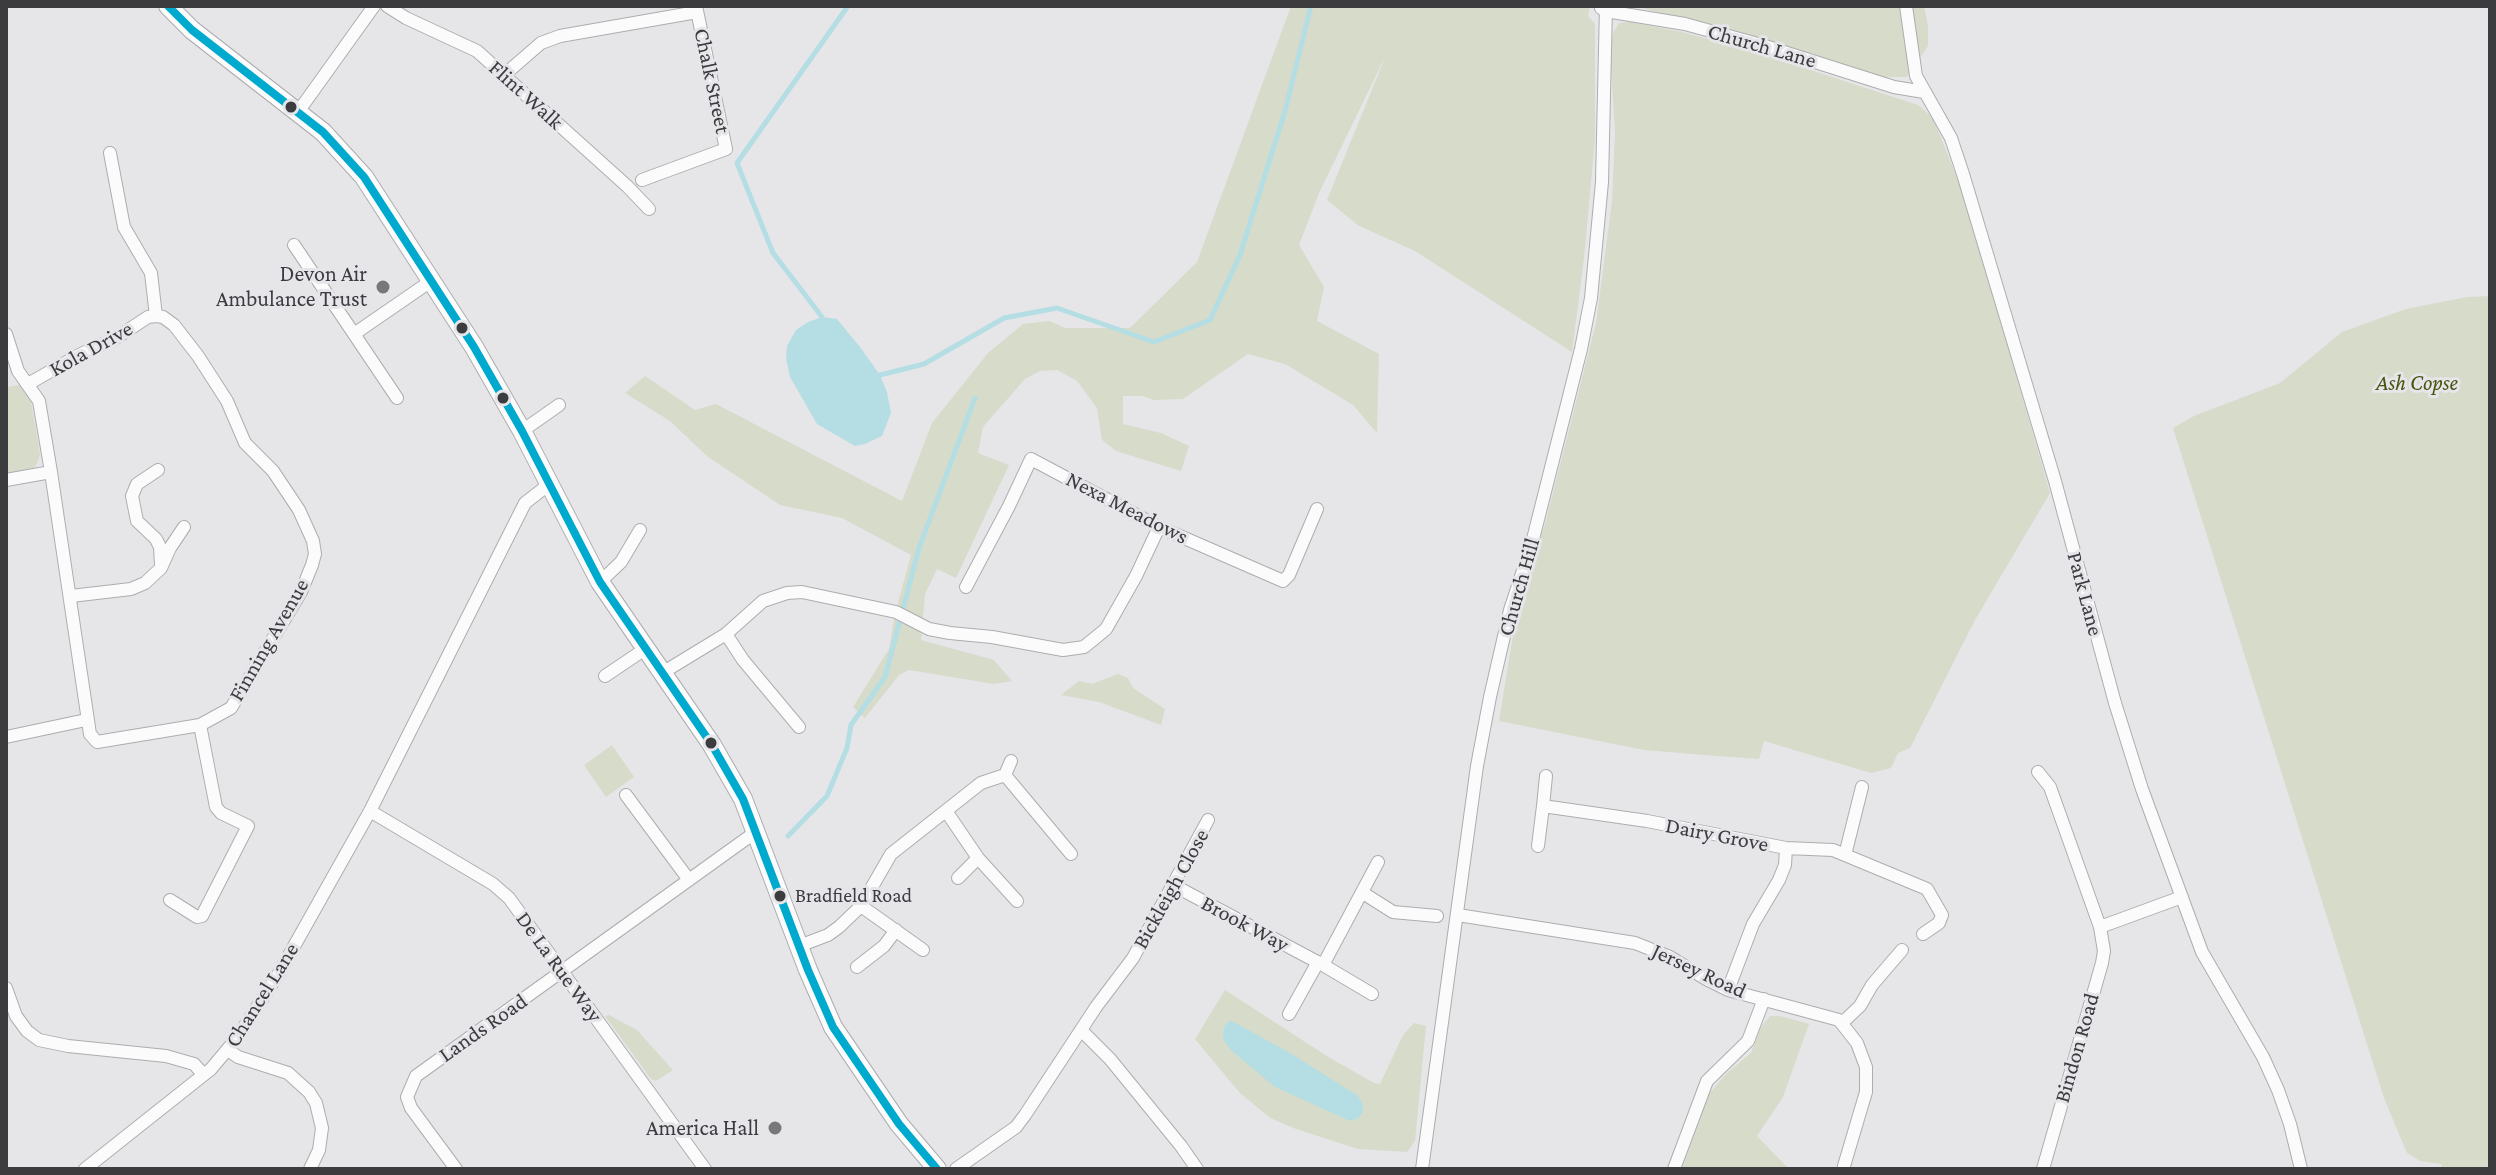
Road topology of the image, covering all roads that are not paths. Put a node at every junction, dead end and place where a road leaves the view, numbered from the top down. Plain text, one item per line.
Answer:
1 (168, 6) edge
2 (374, 6) edge
3 (387, 6) edge
4 (1906, 6) edge
5 (1604, 8) edge
6 (696, 9) edge
7 (511, 69) dead end
8 (1924, 92) junction
9 (298, 112) junction
10 (110, 153) dead end
11 (642, 180) dead end
12 (649, 209) dead end
13 (294, 245) dead end
14 (431, 281) junction
15 (156, 316) junction
16 (6, 334) edge
17 (354, 334) junction
18 (12, 374) edge
19 (28, 384) junction
20 (397, 398) dead end
21 (559, 405) dead end
22 (522, 431) junction
23 (158, 470) dead end
24 (51, 472) junction
25 (6, 480) edge
26 (548, 485) junction
27 (1317, 509) dead end
28 (184, 527) dead end
29 (1159, 527) junction
30 (640, 530) dead end
31 (161, 568) junction
32 (600, 582) junction
33 (966, 587) dead end
34 (71, 596) junction
35 (726, 634) junction
36 (645, 649) junction
37 (662, 673) junction
38 (605, 676) dead end
39 (86, 720) junction
40 (200, 725) junction
41 (799, 727) dead end
42 (6, 737) edge
43 (1011, 761) dead end
44 (2038, 772) dead end
45 (1005, 775) junction
46 (1546, 776) dead end
47 (1862, 787) dead end
48 (626, 795) dead end
49 (1543, 806) junction
50 (370, 811) junction
51 (946, 811) junction
52 (1208, 820) dead end
53 (757, 831) junction
54 (1538, 846) dead end
55 (1786, 848) junction
56 (1071, 854) dead end
57 (1845, 855) junction
58 (978, 858) junction
59 (1378, 862) dead end
60 (958, 878) dead end
61 (689, 880) junction
62 (1173, 885) junction
63 (1363, 893) junction
64 (2182, 897) junction
65 (170, 900) dead end
66 (1017, 901) dead end
67 (861, 906) junction
68 (1458, 915) junction
69 (1437, 916) dead end
70 (2100, 927) junction
71 (896, 930) junction
72 (1923, 934) dead end
73 (799, 946) junction
74 (923, 950) dead end
75 (1902, 950) dead end
76 (1321, 964) junction
77 (857, 967) dead end
78 (563, 971) junction
79 (6, 988) edge
80 (1728, 990) junction
81 (1372, 994) dead end
82 (1764, 999) junction
83 (1289, 1014) dead end
84 (1842, 1023) junction
85 (1082, 1031) junction
86 (228, 1050) junction
87 (203, 1074) junction
88 (1844, 1166) dead end
89 (85, 1169) edge
90 (310, 1169) edge
91 (456, 1169) edge
92 (705, 1169) edge
93 (937, 1169) edge
94 (956, 1169) edge
95 (1197, 1169) edge
96 (1422, 1169) edge
97 (1674, 1169) edge
98 (2043, 1169) edge
99 (2301, 1169) edge

1 - 9 street
2 - 9 street
3 - 12 street, Flint Walk
4 - 8 street, Park Lane
5 - 8 street, Church Lane
5 - 68 street, Church Hill
6 - 7 street, Chalk Street
6 - 11 street, Chalk Street
8 - 64 street, Park Lane
9 - 14 street
10 - 15 street
13 - 17 street
14 - 17 street
14 - 22 street
15 - 19 street, Kola Drive
15 - 40 street, Finning Avenue
16 - 18 street
17 - 20 street
18 - 19 street
19 - 24 street
21 - 22 street
22 - 26 street
23 - 31 street
24 - 25 street
24 - 34 street
26 - 32 street
26 - 50 street, Chancel Lane
27 - 29 street, Nexa Meadows
28 - 31 street
29 - 33 street, Nexa Meadows
29 - 35 street
30 - 32 street
31 - 34 street
32 - 36 street
34 - 39 street
35 - 37 street
35 - 41 street
36 - 37 street
36 - 38 street
37 - 53 street
39 - 40 street, Finning Avenue
39 - 42 street
40 - 65 street
43 - 45 street
44 - 70 street, Bindon Road
45 - 51 street
45 - 56 street
46 - 49 street
47 - 57 street
48 - 61 street
49 - 54 street
49 - 55 street, Dairy Grove
50 - 78 street, De La Rue Way
50 - 86 street, Chancel Lane
51 - 58 street
51 - 67 street
52 - 62 street, Bickleigh Close
53 - 61 street
53 - 73 street
55 - 57 street, Dairy Grove
55 - 80 street, Dairy Grove
57 - 72 street, Dairy Grove
58 - 60 street
58 - 66 street
59 - 63 street
61 - 78 street
62 - 76 street, Brook Way
62 - 85 street, Bickleigh Close
63 - 69 street
63 - 76 street
64 - 70 street
64 - 99 street, Park Lane
67 - 71 street
67 - 73 street
68 - 80 street, Jersey Road
68 - 96 street, Church Hill
70 - 98 street, Bindon Road
71 - 74 street
71 - 77 street
73 - 93 street
75 - 84 street
76 - 81 street, Brook Way
76 - 83 street
78 - 91 street, Lands Road
78 - 92 street, De La Rue Way
79 - 87 street
80 - 82 street, Jersey Road
82 - 84 street, Jersey Road
82 - 97 street
84 - 88 street
85 - 94 street, Bickleigh Close
85 - 95 street
86 - 87 street, Chancel Lane
86 - 90 street
87 - 89 street, Chancel Lane

